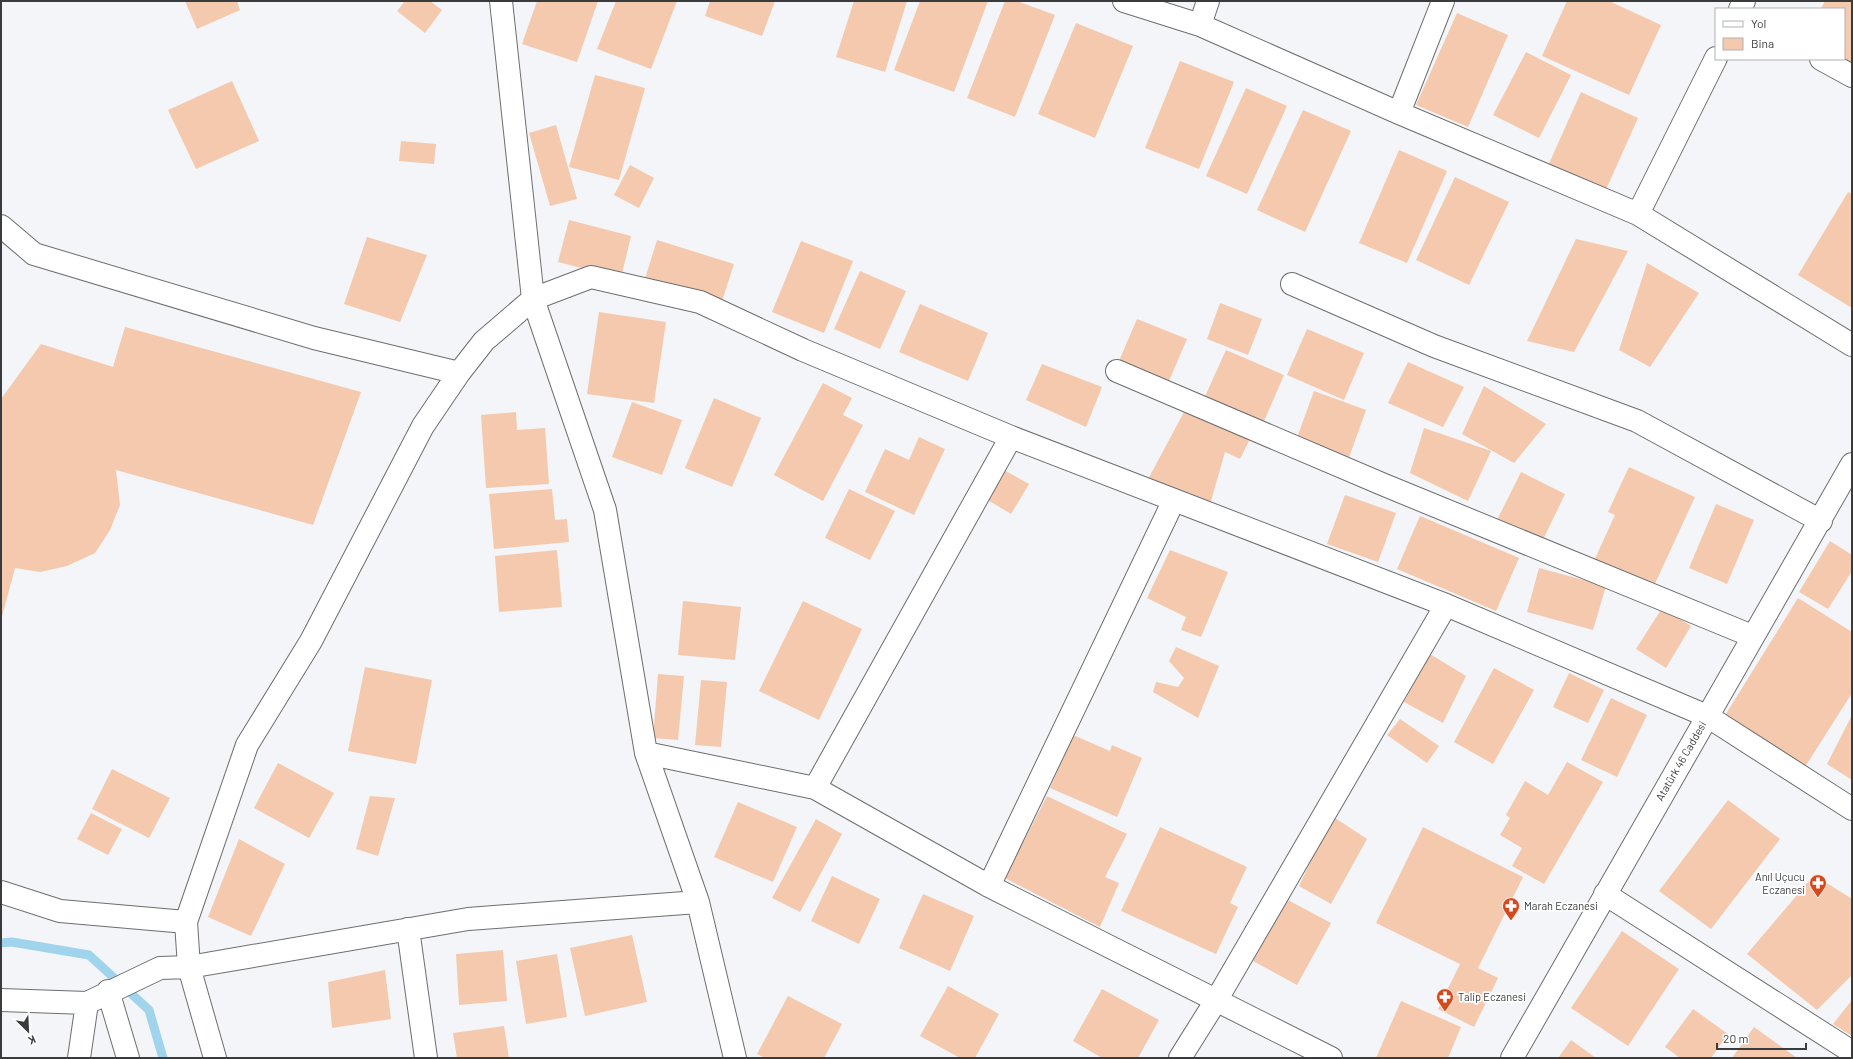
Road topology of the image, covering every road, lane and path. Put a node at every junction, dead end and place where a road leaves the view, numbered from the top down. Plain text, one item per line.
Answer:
1 (501, 1) edge
2 (1124, 1) edge
3 (1208, 1) edge
4 (1443, 1) edge
5 (1200, 25) junction
6 (1715, 60) edge
7 (1823, 60) edge
8 (1852, 76) edge
9 (1399, 113) junction
10 (1638, 214) junction
11 (1, 226) edge
12 (1292, 284) dead end
13 (533, 299) junction
14 (1852, 344) edge
15 (1117, 371) dead end
16 (459, 373) junction
17 (1011, 437) junction
18 (1852, 464) edge
19 (1174, 500) junction
20 (1821, 521) junction
21 (1446, 605) junction
22 (1752, 636) junction
23 (1707, 716) junction
24 (646, 753) junction
25 (815, 788) junction
26 (1852, 809) edge
27 (989, 886) junction
28 (1, 892) edge
29 (1605, 894) junction
30 (698, 902) junction
31 (186, 922) junction
32 (408, 929) junction
33 (189, 967) junction
34 (108, 991) junction
35 (1217, 999) junction
36 (1, 1000) edge
37 (88, 1003) junction
38 (1852, 1052) edge
39 (79, 1058) edge
40 (128, 1058) edge
41 (215, 1058) edge
42 (426, 1058) edge
43 (735, 1058) edge
44 (1180, 1058) edge
45 (1331, 1058) edge
46 (1512, 1058) edge

1 - 13 street
2 - 5 street
3 - 5 street
4 - 9 street
5 - 9 street
6 - 10 street
7 - 8 street
9 - 10 street
10 - 14 street
11 - 16 street
12 - 20 street
13 - 16 street
13 - 17 street
13 - 24 street
15 - 22 street
16 - 31 street
17 - 19 street
17 - 25 street
18 - 20 street, Atatürk 46 Caddesi
19 - 21 street
19 - 27 street
20 - 22 street, Atatürk 46 Caddesi
21 - 23 street
21 - 35 street
22 - 23 street, Atatürk 46 Caddesi
23 - 26 street
23 - 29 street, Atatürk 46 Caddesi
24 - 25 street
24 - 30 street
25 - 27 street
27 - 35 street
28 - 31 street
29 - 38 street
29 - 46 street, Atatürk 46 Caddesi
30 - 32 street
30 - 43 street
31 - 33 street
32 - 33 street
32 - 42 street
33 - 34 street
33 - 41 street
34 - 37 street
34 - 40 street
35 - 44 street
35 - 45 street
36 - 37 street
37 - 39 street

